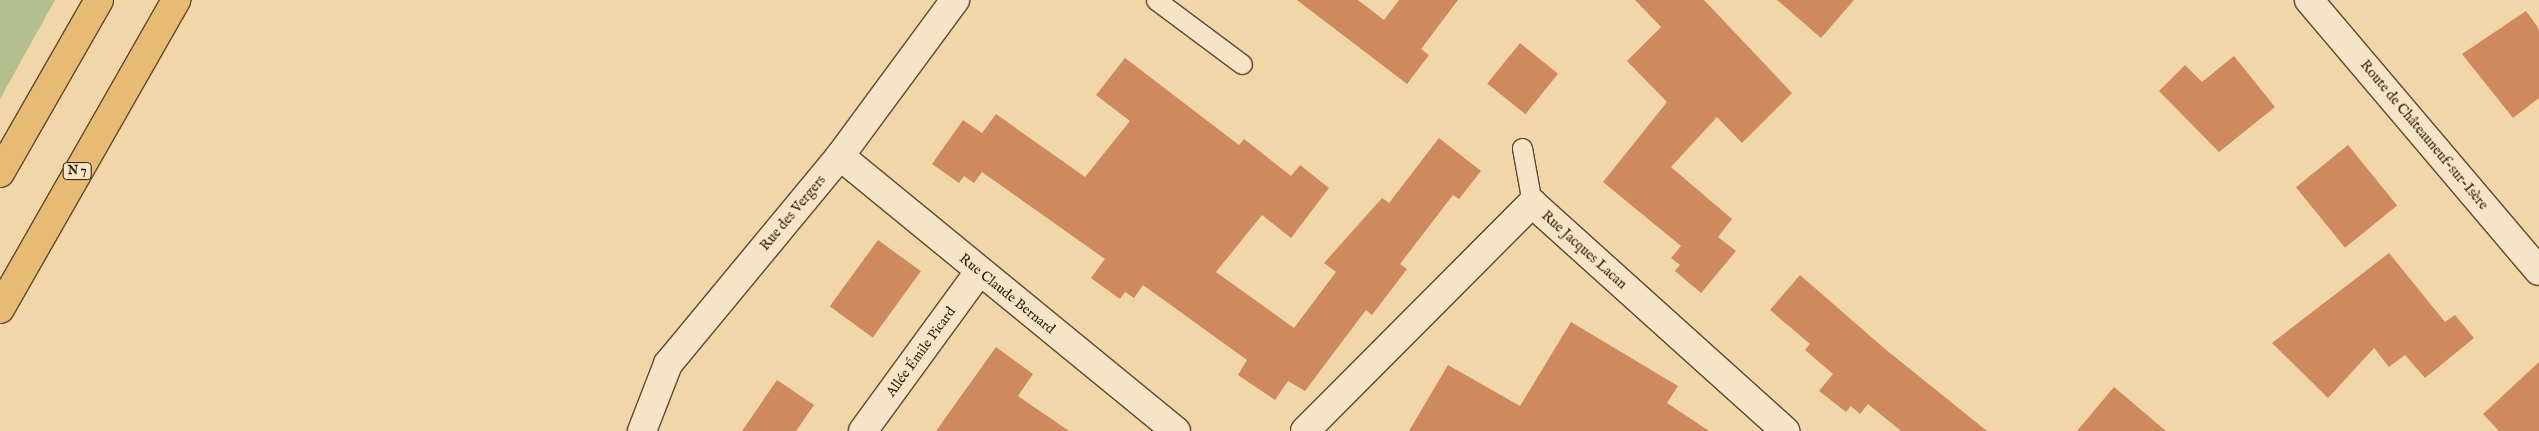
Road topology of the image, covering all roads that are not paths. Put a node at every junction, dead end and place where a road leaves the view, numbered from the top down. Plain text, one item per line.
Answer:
1 (99, 0) edge
2 (176, 0) edge
3 (955, 0) edge
4 (1156, 0) edge
5 (2308, 0) edge
6 (1242, 64) dead end
7 (1522, 148) dead end
8 (840, 156) junction
9 (0, 173) edge
10 (1532, 203) junction
11 (2539, 271) edge
12 (979, 272) junction
13 (0, 309) edge
14 (642, 431) edge
15 (863, 431) edge
16 (1176, 431) edge
17 (1305, 431) edge
18 (1785, 431) edge

1 - 9 highway
2 - 13 highway, N 7
3 - 8 street, Rue des Vergers
4 - 6 lane
5 - 11 street, Route de Châteauneuf-sur-Isère
7 - 10 lane
8 - 12 street, Rue Claude Bernard
8 - 14 street, Rue des Vergers
10 - 17 street, Rue Jacques Lacan
10 - 18 street, Rue Jacques Lacan
12 - 15 street, Allée Émile Picard
12 - 16 street, Rue Claude Bernard

